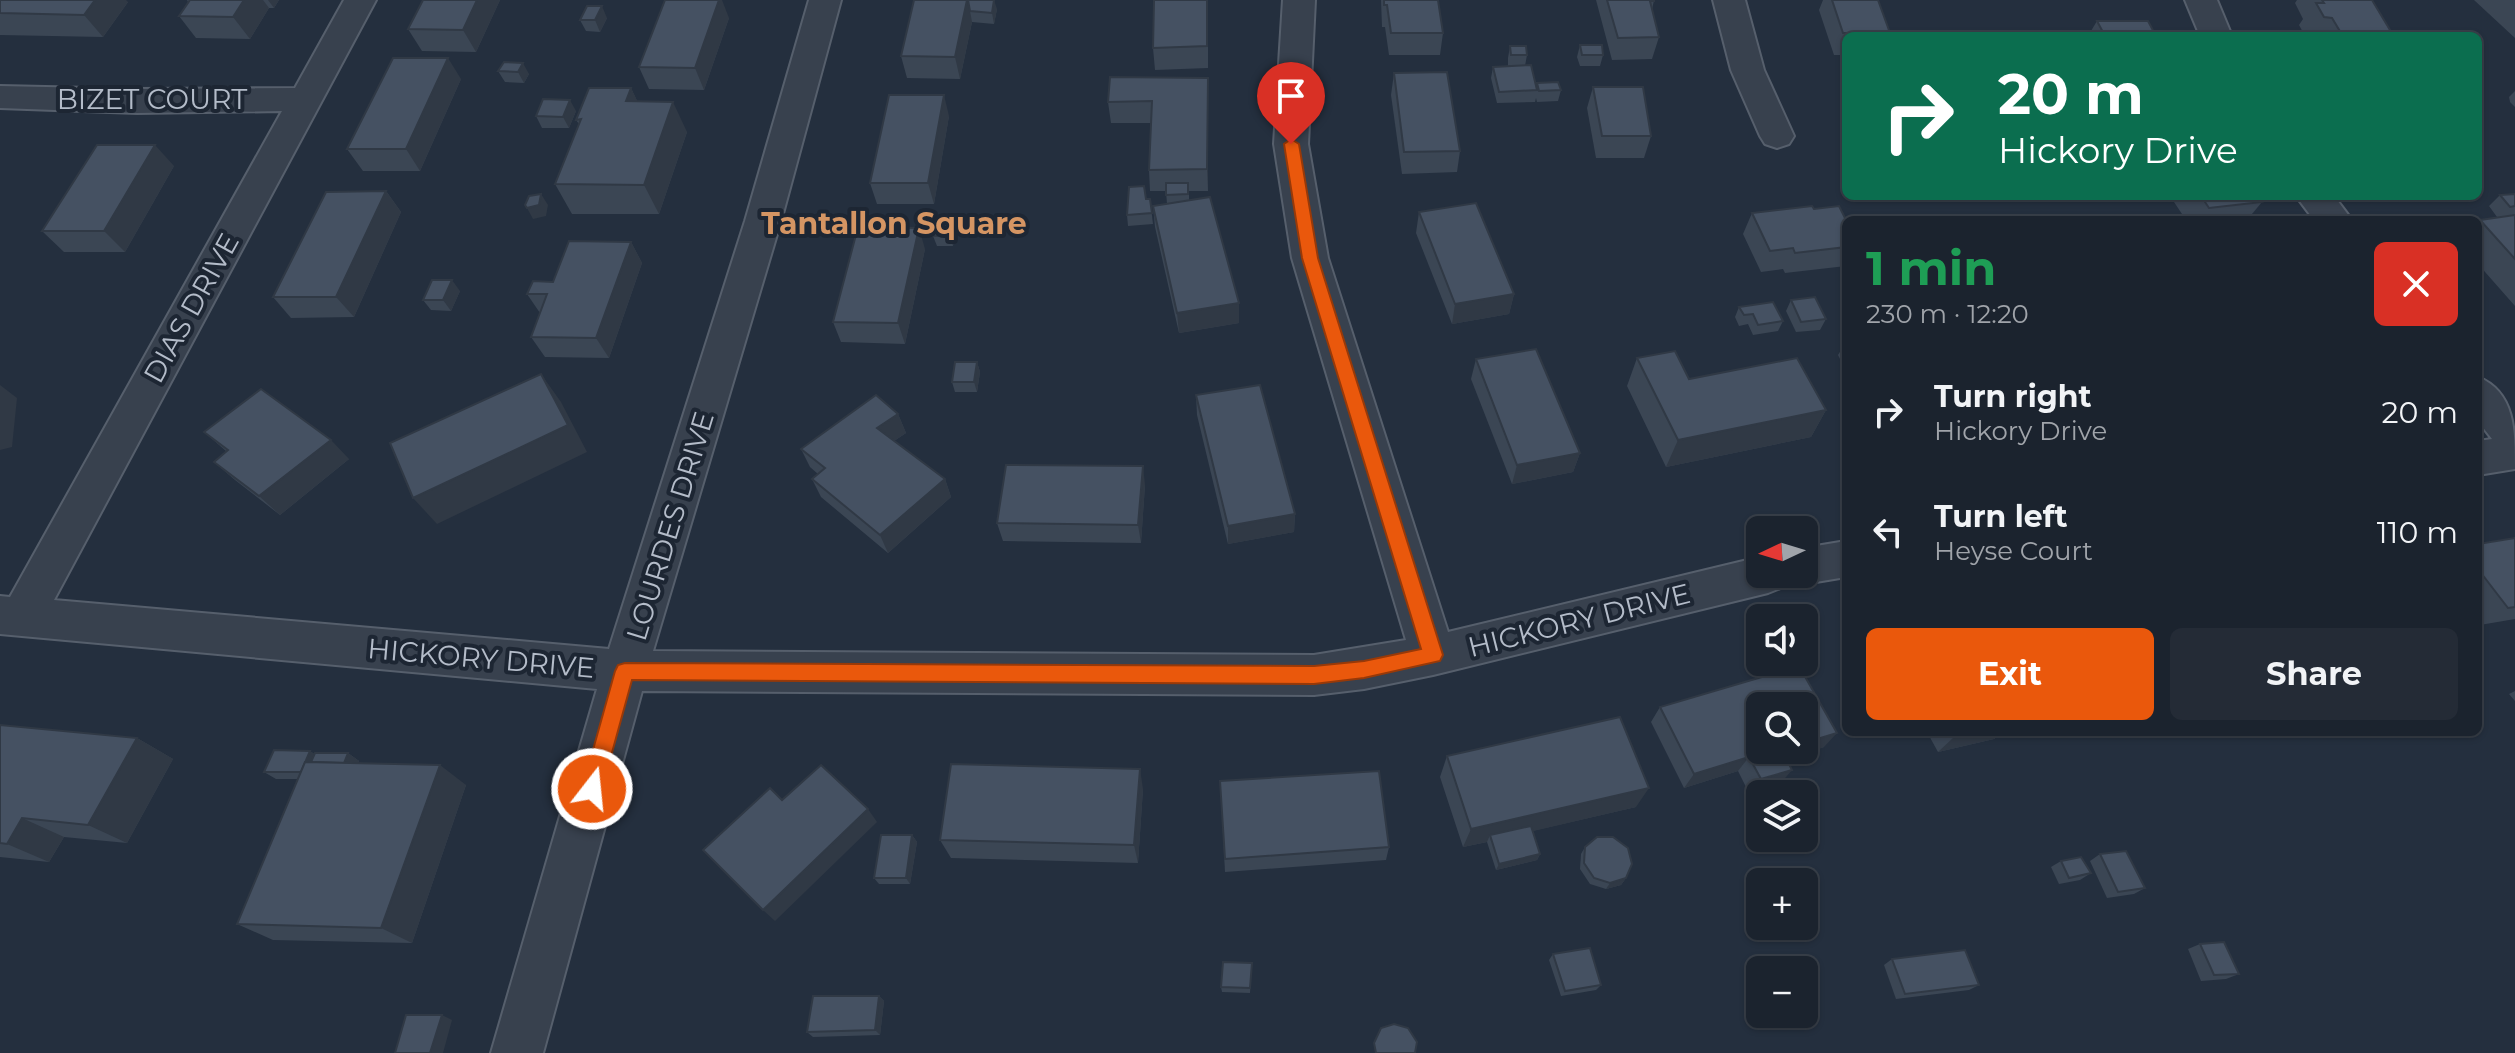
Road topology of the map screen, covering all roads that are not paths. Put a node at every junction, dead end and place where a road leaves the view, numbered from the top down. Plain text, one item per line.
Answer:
1 (360, 0) edge
2 (825, 0) edge
3 (1299, 0) edge
4 (1729, 0) edge
5 (2201, 0) edge
6 (2214, 32) edge
7 (0, 97) edge
8 (305, 99) junction
9 (1777, 136) dead end
10 (2317, 200) edge
11 (2331, 216) edge
12 (2482, 398) edge
13 (2515, 438) edge
14 (2515, 452) edge
15 (2482, 457) edge
16 (1842, 560) edge
17 (1818, 564) edge
18 (1746, 579) edge
19 (11, 616) edge
20 (1433, 655) junction
21 (625, 671) junction
22 (517, 1053) edge

1 - 8 street, DIAS DRIVE
2 - 21 street, LOURDES DRIVE
3 - 20 street
4 - 9 street
5 - 6 street
7 - 8 street, BIZET COURT
8 - 19 street, DIAS DRIVE
10 - 11 street
12 - 13 street
14 - 15 street
16 - 17 street
18 - 20 street, HICKORY DRIVE
19 - 21 street, HICKORY DRIVE
20 - 21 street, HICKORY DRIVE
21 - 22 street, LOURDES DRIVE

